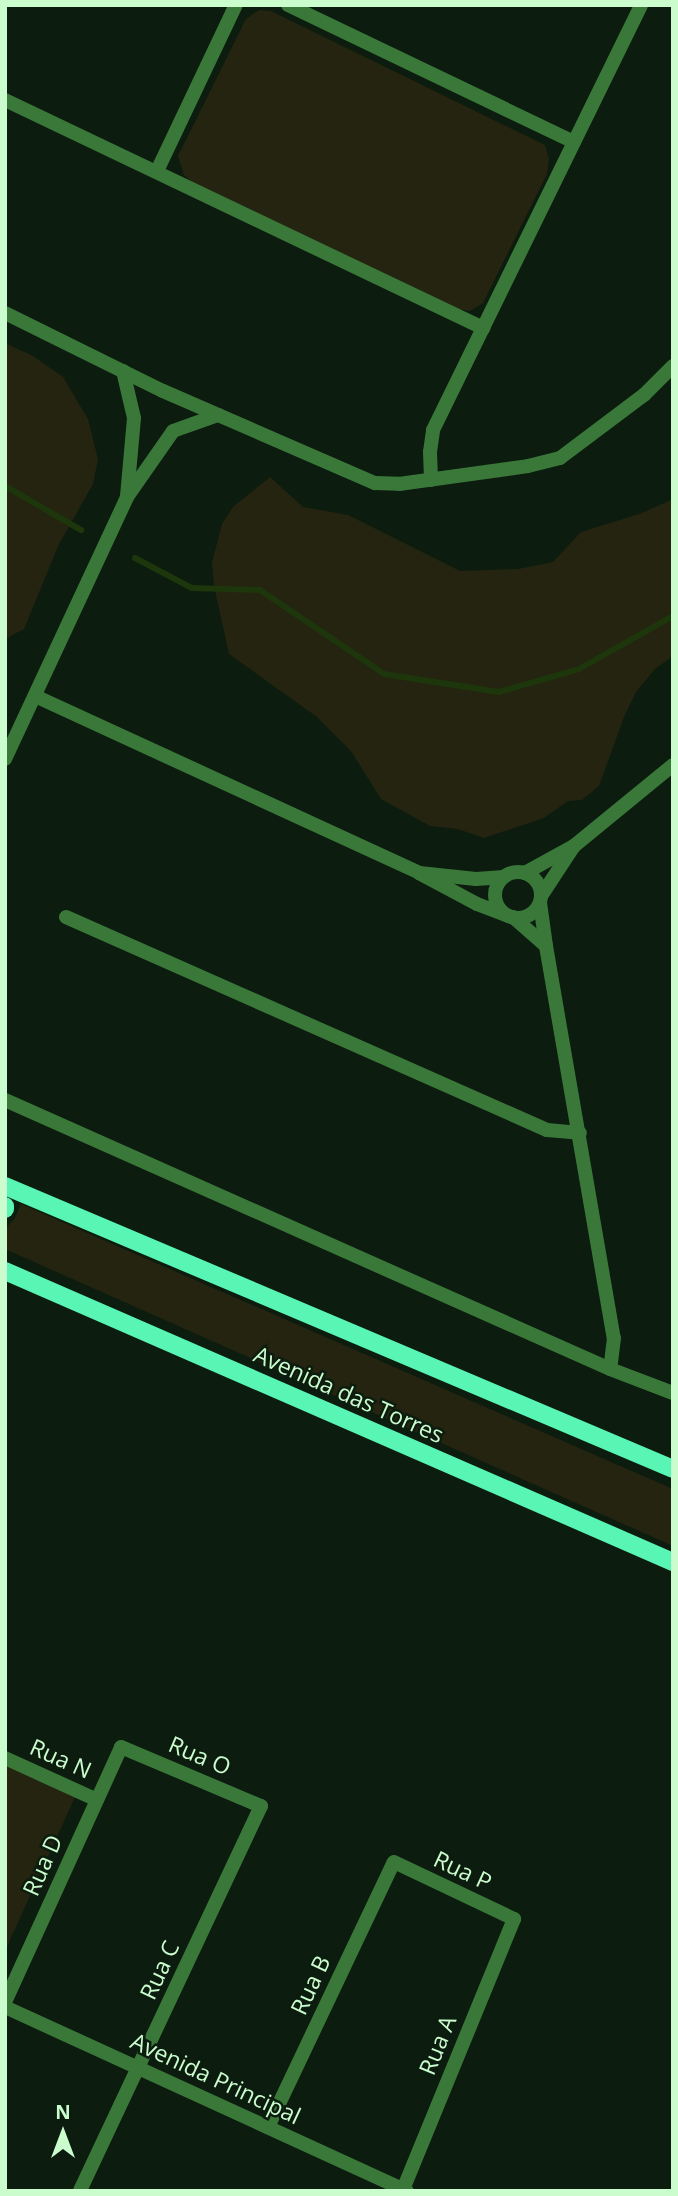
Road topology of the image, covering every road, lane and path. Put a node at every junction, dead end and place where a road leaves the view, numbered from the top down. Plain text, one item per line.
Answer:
1 (236, 5) edge
2 (288, 5) edge
3 (641, 5) edge
4 (5, 100) edge
5 (574, 142) junction
6 (157, 171) junction
7 (5, 313) edge
8 (483, 328) junction
9 (673, 366) edge
10 (123, 371) junction
11 (218, 415) junction
12 (431, 480) junction
13 (127, 497) junction
14 (34, 696) junction
15 (5, 759) edge
16 (673, 765) edge
17 (574, 846) junction
18 (419, 873) junction
19 (526, 873) junction
20 (504, 877) junction
21 (541, 900) junction
22 (511, 916) junction
23 (66, 917) dead end
24 (546, 946) junction
25 (5, 1100) edge
26 (580, 1133) junction
27 (5, 1186) edge
28 (5, 1271) edge
29 (610, 1369) junction
30 (673, 1393) edge
31 (673, 1469) edge
32 (673, 1562) edge
33 (121, 1747) joint
34 (5, 1758) edge
35 (97, 1800) junction
36 (261, 1806) joint
37 (394, 1862) joint
38 (514, 1919) joint
39 (5, 2004) edge
40 (138, 2067) junction
41 (268, 2127) junction
42 (405, 2190) edge
43 (80, 2191) edge

1 - 6 street
2 - 5 street
3 - 5 street
4 - 6 street
5 - 8 street
6 - 8 street
7 - 10 street
8 - 12 street
9 - 12 street
10 - 11 street
10 - 13 street
11 - 12 street
11 - 13 street
13 - 14 street
14 - 15 street
14 - 18 street
16 - 17 street
17 - 19 street
17 - 21 street
18 - 20 street
18 - 22 street
19 - 20 street
19 - 21 street
20 - 22 street
21 - 22 street
21 - 24 street
22 - 24 street
23 - 26 street
24 - 26 street
25 - 29 street
26 - 29 street
27 - 31 main road
28 - 32 main road, Avenida das Torres
29 - 30 street
33 - 35 street, Rua D
33 - 36 street, Rua O
34 - 35 street, Rua N
35 - 39 street, Rua D
36 - 40 street, Rua C
37 - 38 street, Rua P
37 - 41 street, Rua B
38 - 42 street, Rua A
39 - 40 street, Avenida Principal
40 - 41 street, Avenida Principal
40 - 43 street, Rua C
41 - 42 street, Avenida Principal

